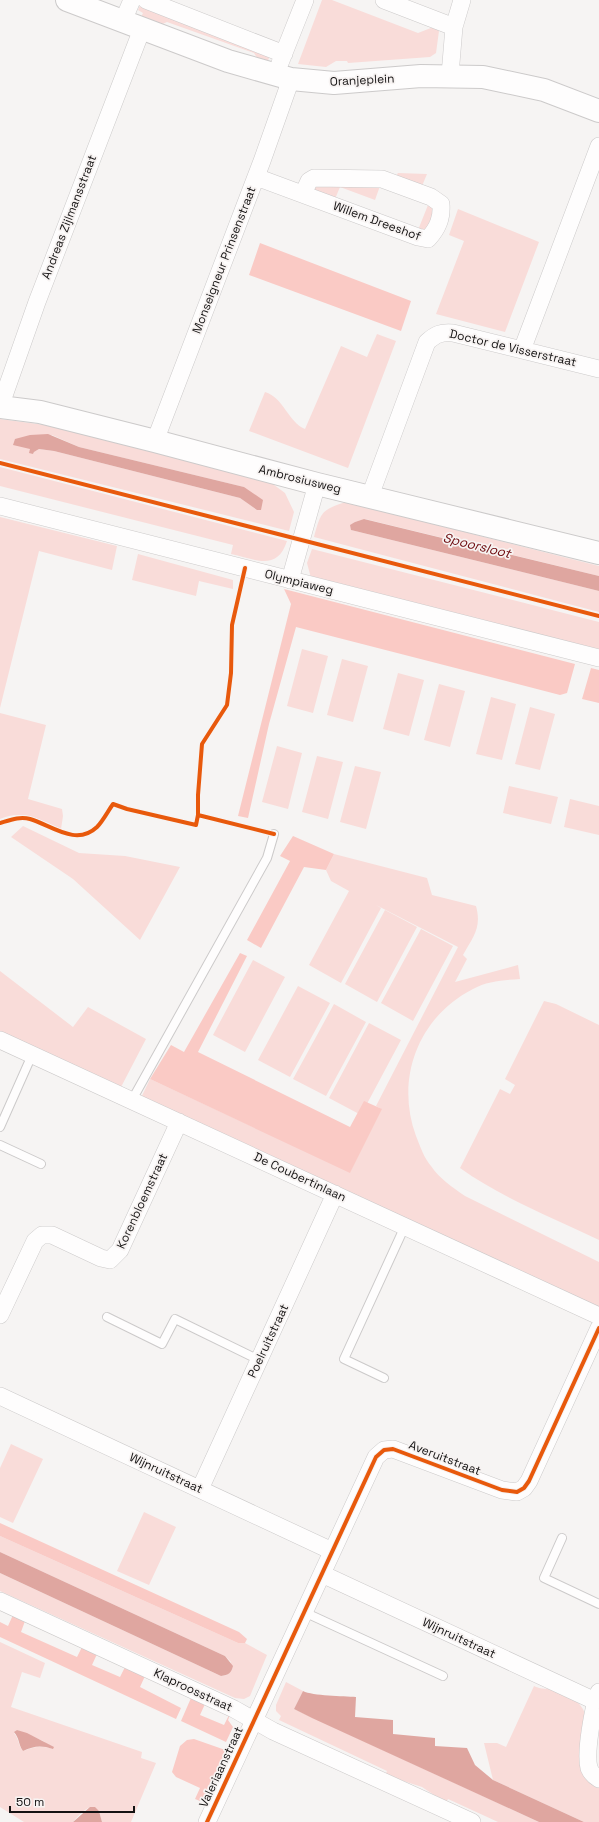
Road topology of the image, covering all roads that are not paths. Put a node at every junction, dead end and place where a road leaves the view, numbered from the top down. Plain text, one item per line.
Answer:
1 (67, 0) edge
2 (132, 0) edge
3 (146, 0) edge
4 (304, 0) edge
5 (384, 0) edge
6 (462, 0) edge
7 (133, 25) junction
8 (454, 27) junction
9 (284, 54) junction
10 (450, 76) junction
11 (283, 77) junction
12 (599, 111) edge
13 (599, 146) edge
14 (256, 177) junction
15 (303, 194) junction
16 (522, 350) junction
17 (599, 369) edge
18 (1, 399) edge
19 (155, 441) junction
20 (317, 484) junction
21 (370, 496) junction
22 (0, 506) edge
23 (599, 553) edge
24 (290, 580) junction
25 (599, 658) edge
26 (274, 834) dead end
27 (0, 1040) edge
28 (32, 1055) junction
29 (132, 1100) junction
30 (179, 1122) junction
31 (0, 1127) edge
32 (0, 1145) edge
33 (41, 1164) dead end
34 (335, 1194) junction
35 (405, 1226) junction
36 (0, 1315) edge
37 (599, 1316) edge
38 (107, 1317) dead end
39 (599, 1328) edge
40 (259, 1360) junction
41 (384, 1378) dead end
42 (0, 1396) edge
43 (200, 1489) junction
44 (562, 1538) dead end
45 (332, 1551) junction
46 (322, 1574) junction
47 (0, 1601) edge
48 (599, 1604) edge
49 (304, 1612) junction
50 (443, 1676) dead end
51 (597, 1697) edge
52 (254, 1720) junction
53 (599, 1780) edge
54 (207, 1822) edge
55 (472, 1822) edge

1 - 7 main road, Oranjeplein
2 - 7 street, Andreas Zijlmansstraat
3 - 9 street
4 - 9 street, Monseigneur Prinsenstraat
5 - 8 street
6 - 8 street
7 - 11 main road, Oranjeplein
7 - 18 street, Andreas Zijlmansstraat
8 - 10 street
9 - 11 street, Monseigneur Prinsenstraat
10 - 11 main road, Oranjeplein
10 - 12 main road, Oranjeplein
11 - 14 street, Monseigneur Prinsenstraat
13 - 16 street
14 - 15 street, Willem Dreeshof
14 - 19 street, Monseigneur Prinsenstraat
15 - 15 street, Willem Dreeshof
16 - 17 street, Doctor de Visserstraat
16 - 21 street, Doctor de Visserstraat
18 - 19 main road, Ambrosiusweg
19 - 20 main road, Ambrosiusweg
20 - 21 main road, Ambrosiusweg
20 - 24 street
21 - 23 main road, Ambrosiusweg
22 - 24 street, Olympiaweg
24 - 25 street, Olympiaweg
26 - 29 lane
27 - 28 street, De Coubertinlaan
28 - 29 street, De Coubertinlaan
28 - 31 lane
29 - 30 street, De Coubertinlaan
30 - 34 street, De Coubertinlaan
30 - 36 street, Korenbloemstraat
32 - 33 lane
34 - 35 street, De Coubertinlaan
34 - 40 street, Poelruitstraat
35 - 37 street, De Coubertinlaan
35 - 41 lane
38 - 40 lane
39 - 45 street, Averuitstraat
40 - 43 street, Poelruitstraat
42 - 43 street, Wijnruitstraat
43 - 45 street, Wijnruitstraat
44 - 48 lane
45 - 46 street, Averuitstraat
46 - 49 street, Averuitstraat
46 - 51 street, Wijnruitstraat
47 - 52 street, Klaproosstraat
49 - 50 lane
49 - 52 street, Averuitstraat
51 - 53 street
52 - 54 street, Valeriaanstraat
52 - 55 street, Klaproosstraat

